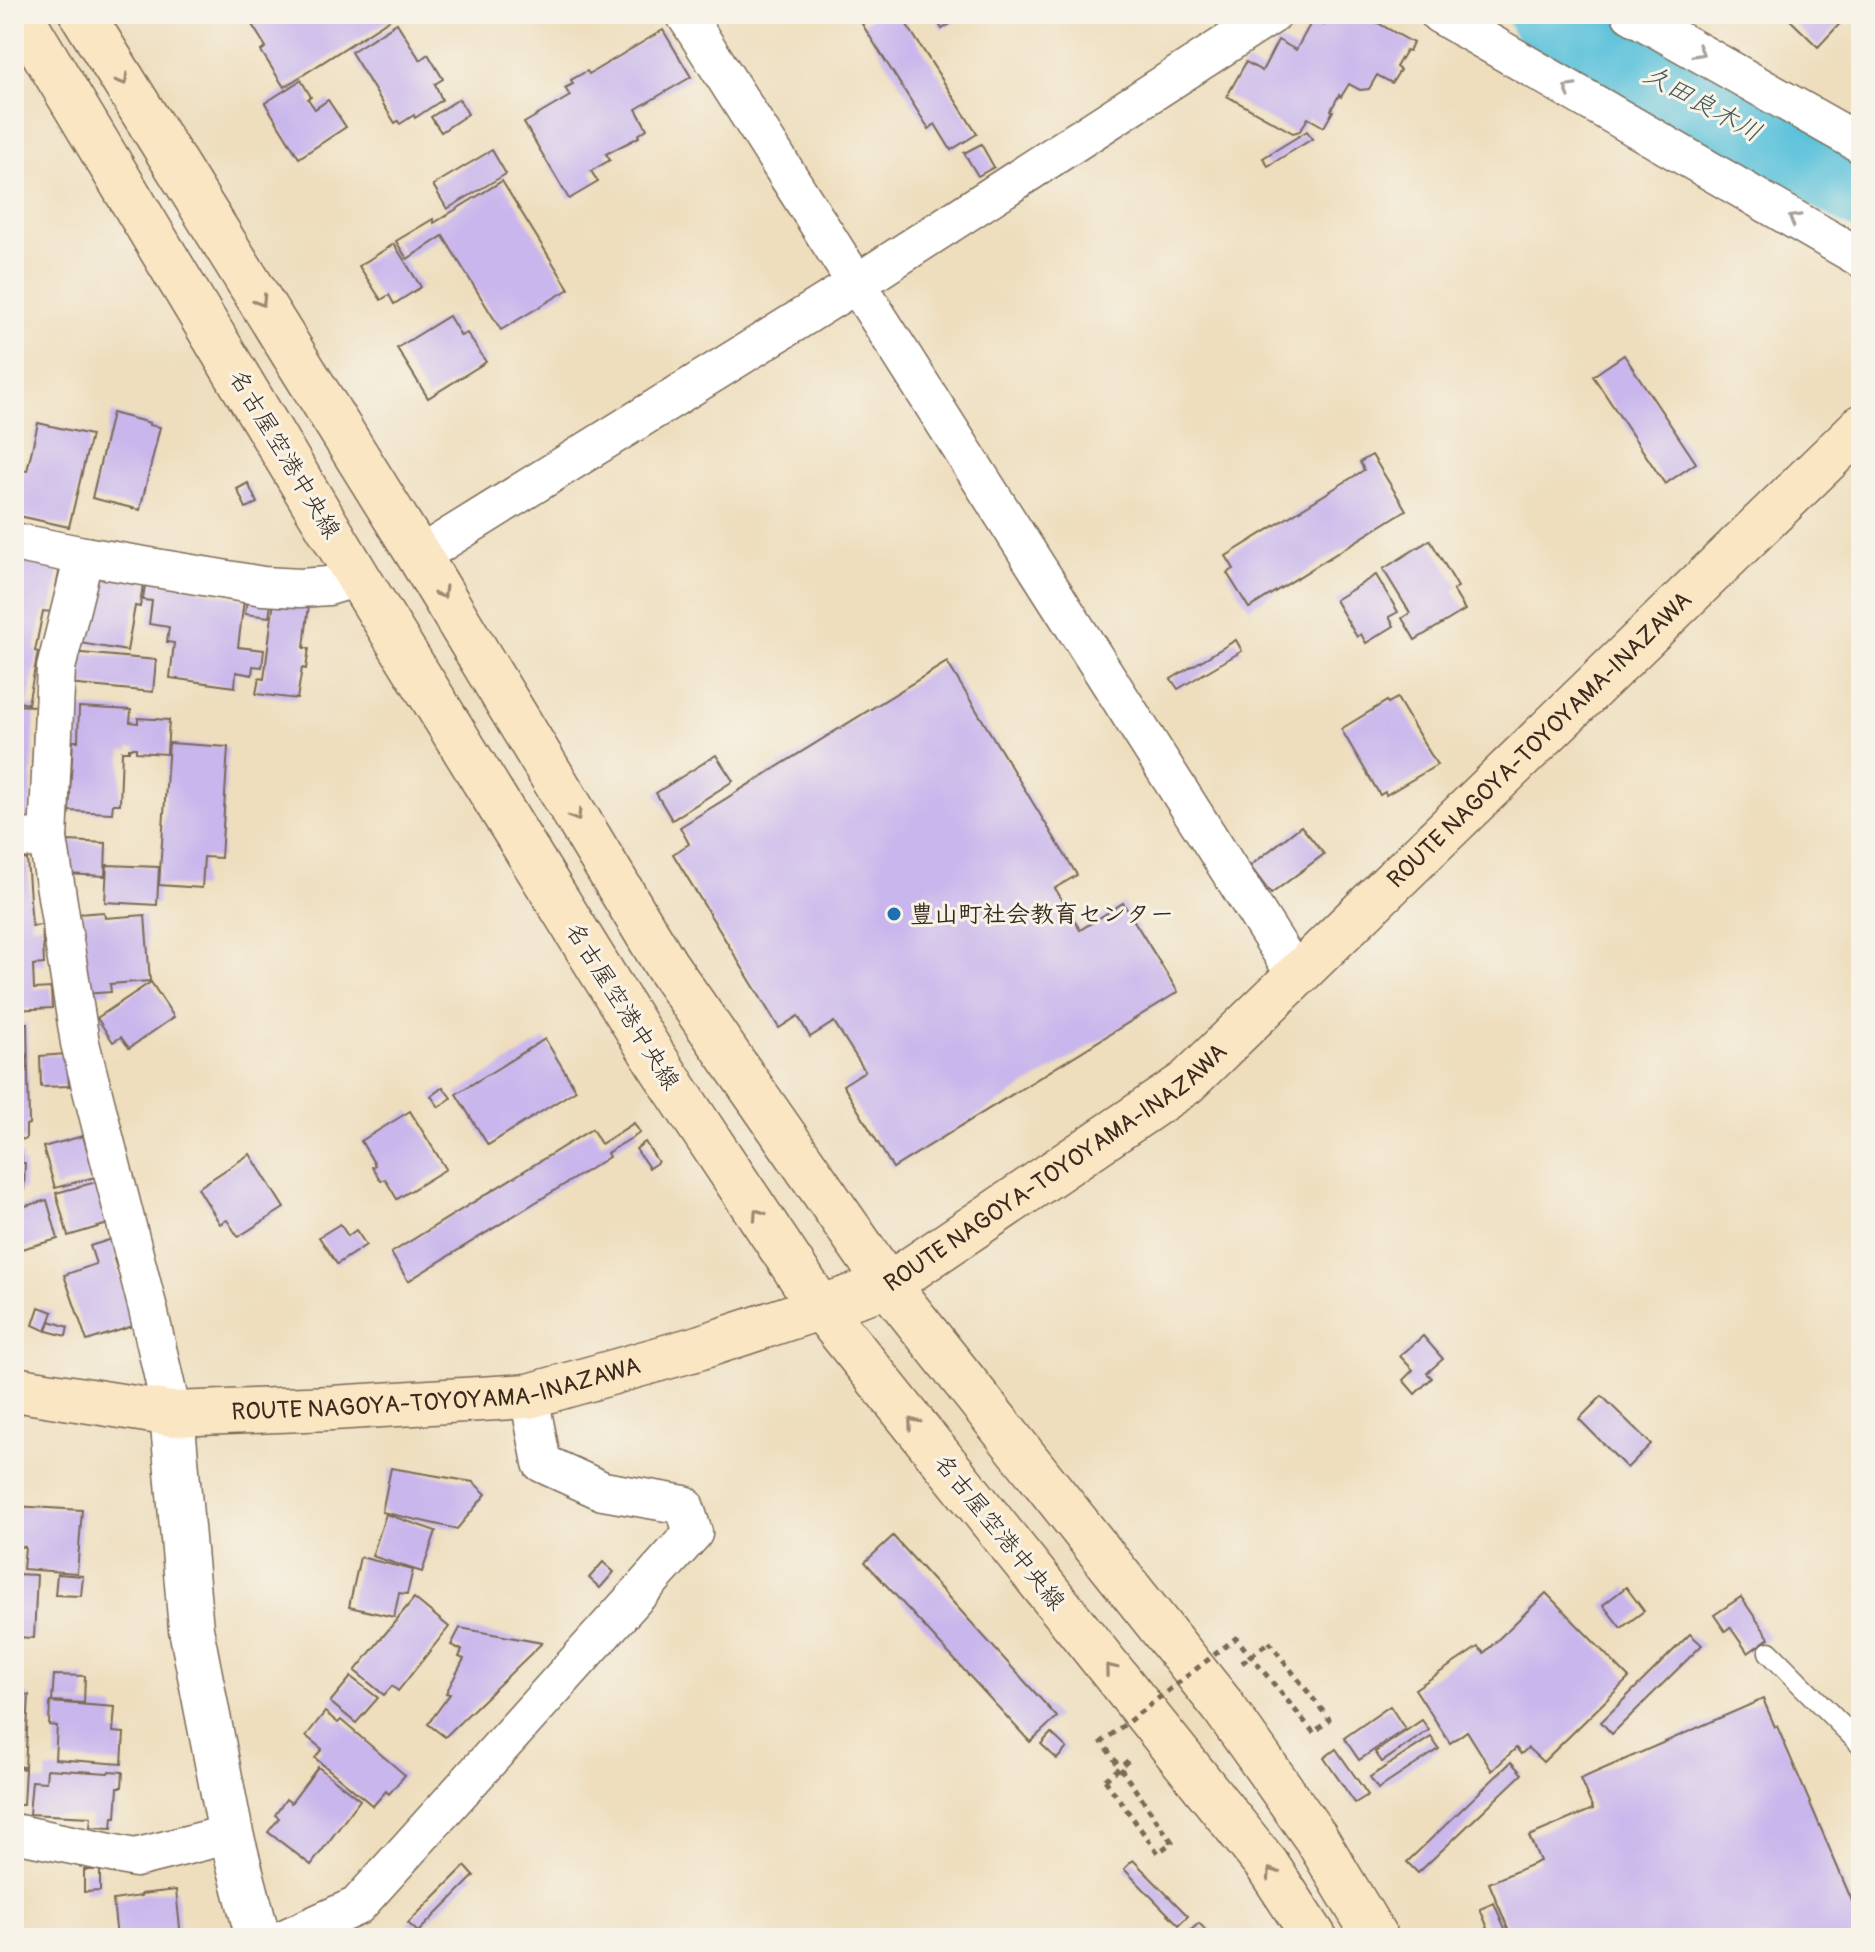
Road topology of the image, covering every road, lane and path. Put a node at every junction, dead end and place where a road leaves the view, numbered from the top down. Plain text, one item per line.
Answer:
1 (82, 14) edge
2 (685, 14) edge
3 (1273, 14) edge
4 (1439, 14) edge
5 (1631, 14) edge
6 (22, 18) edge
7 (1861, 144) edge
8 (1861, 258) edge
9 (856, 284) junction
10 (1861, 427) edge
11 (14, 542) edge
12 (84, 556) junction
13 (419, 556) junction
14 (358, 577) junction
15 (31, 839) edge
16 (1296, 975) junction
17 (888, 1285) junction
18 (821, 1308) junction
19 (14, 1389) edge
20 (529, 1396) junction
21 (172, 1414) junction
22 (1769, 1652) dead end
23 (1232, 1671) dead end
24 (1861, 1745) edge
25 (1133, 1757) dead end
26 (14, 1833) edge
27 (231, 1834) junction
28 (258, 1938) edge
29 (286, 1938) edge
30 (1315, 1938) edge
31 (1376, 1938) edge

1 -> 13 main road
2 - 9 street
3 - 9 street
8 -> 4 street
5 -> 7 street
6 - 14 main road, 名古屋空港中央線
9 - 13 street
9 - 16 street
10 - 16 main road, ROUTE NAGOYA-TOYOYAMA-INAZAWA
11 - 12 street
12 - 14 street
12 - 15 street
13 -> 17 main road
18 -> 14 main road, 名古屋空港中央線
15 - 21 street
16 - 17 main road, ROUTE NAGOYA-TOYOYAMA-INAZAWA
17 - 18 main road, ROUTE NAGOYA-TOYOYAMA-INAZAWA
17 - 31 main road
18 - 20 main road, ROUTE NAGOYA-TOYOYAMA-INAZAWA
30 -> 18 main road, 名古屋空港中央線
19 - 21 main road, ROUTE NAGOYA-TOYOYAMA-INAZAWA
20 - 21 main road, ROUTE NAGOYA-TOYOYAMA-INAZAWA
20 - 29 street
21 - 27 street
22 - 24 lane
23 - 25 path, bridge
26 - 27 street
27 - 28 street

